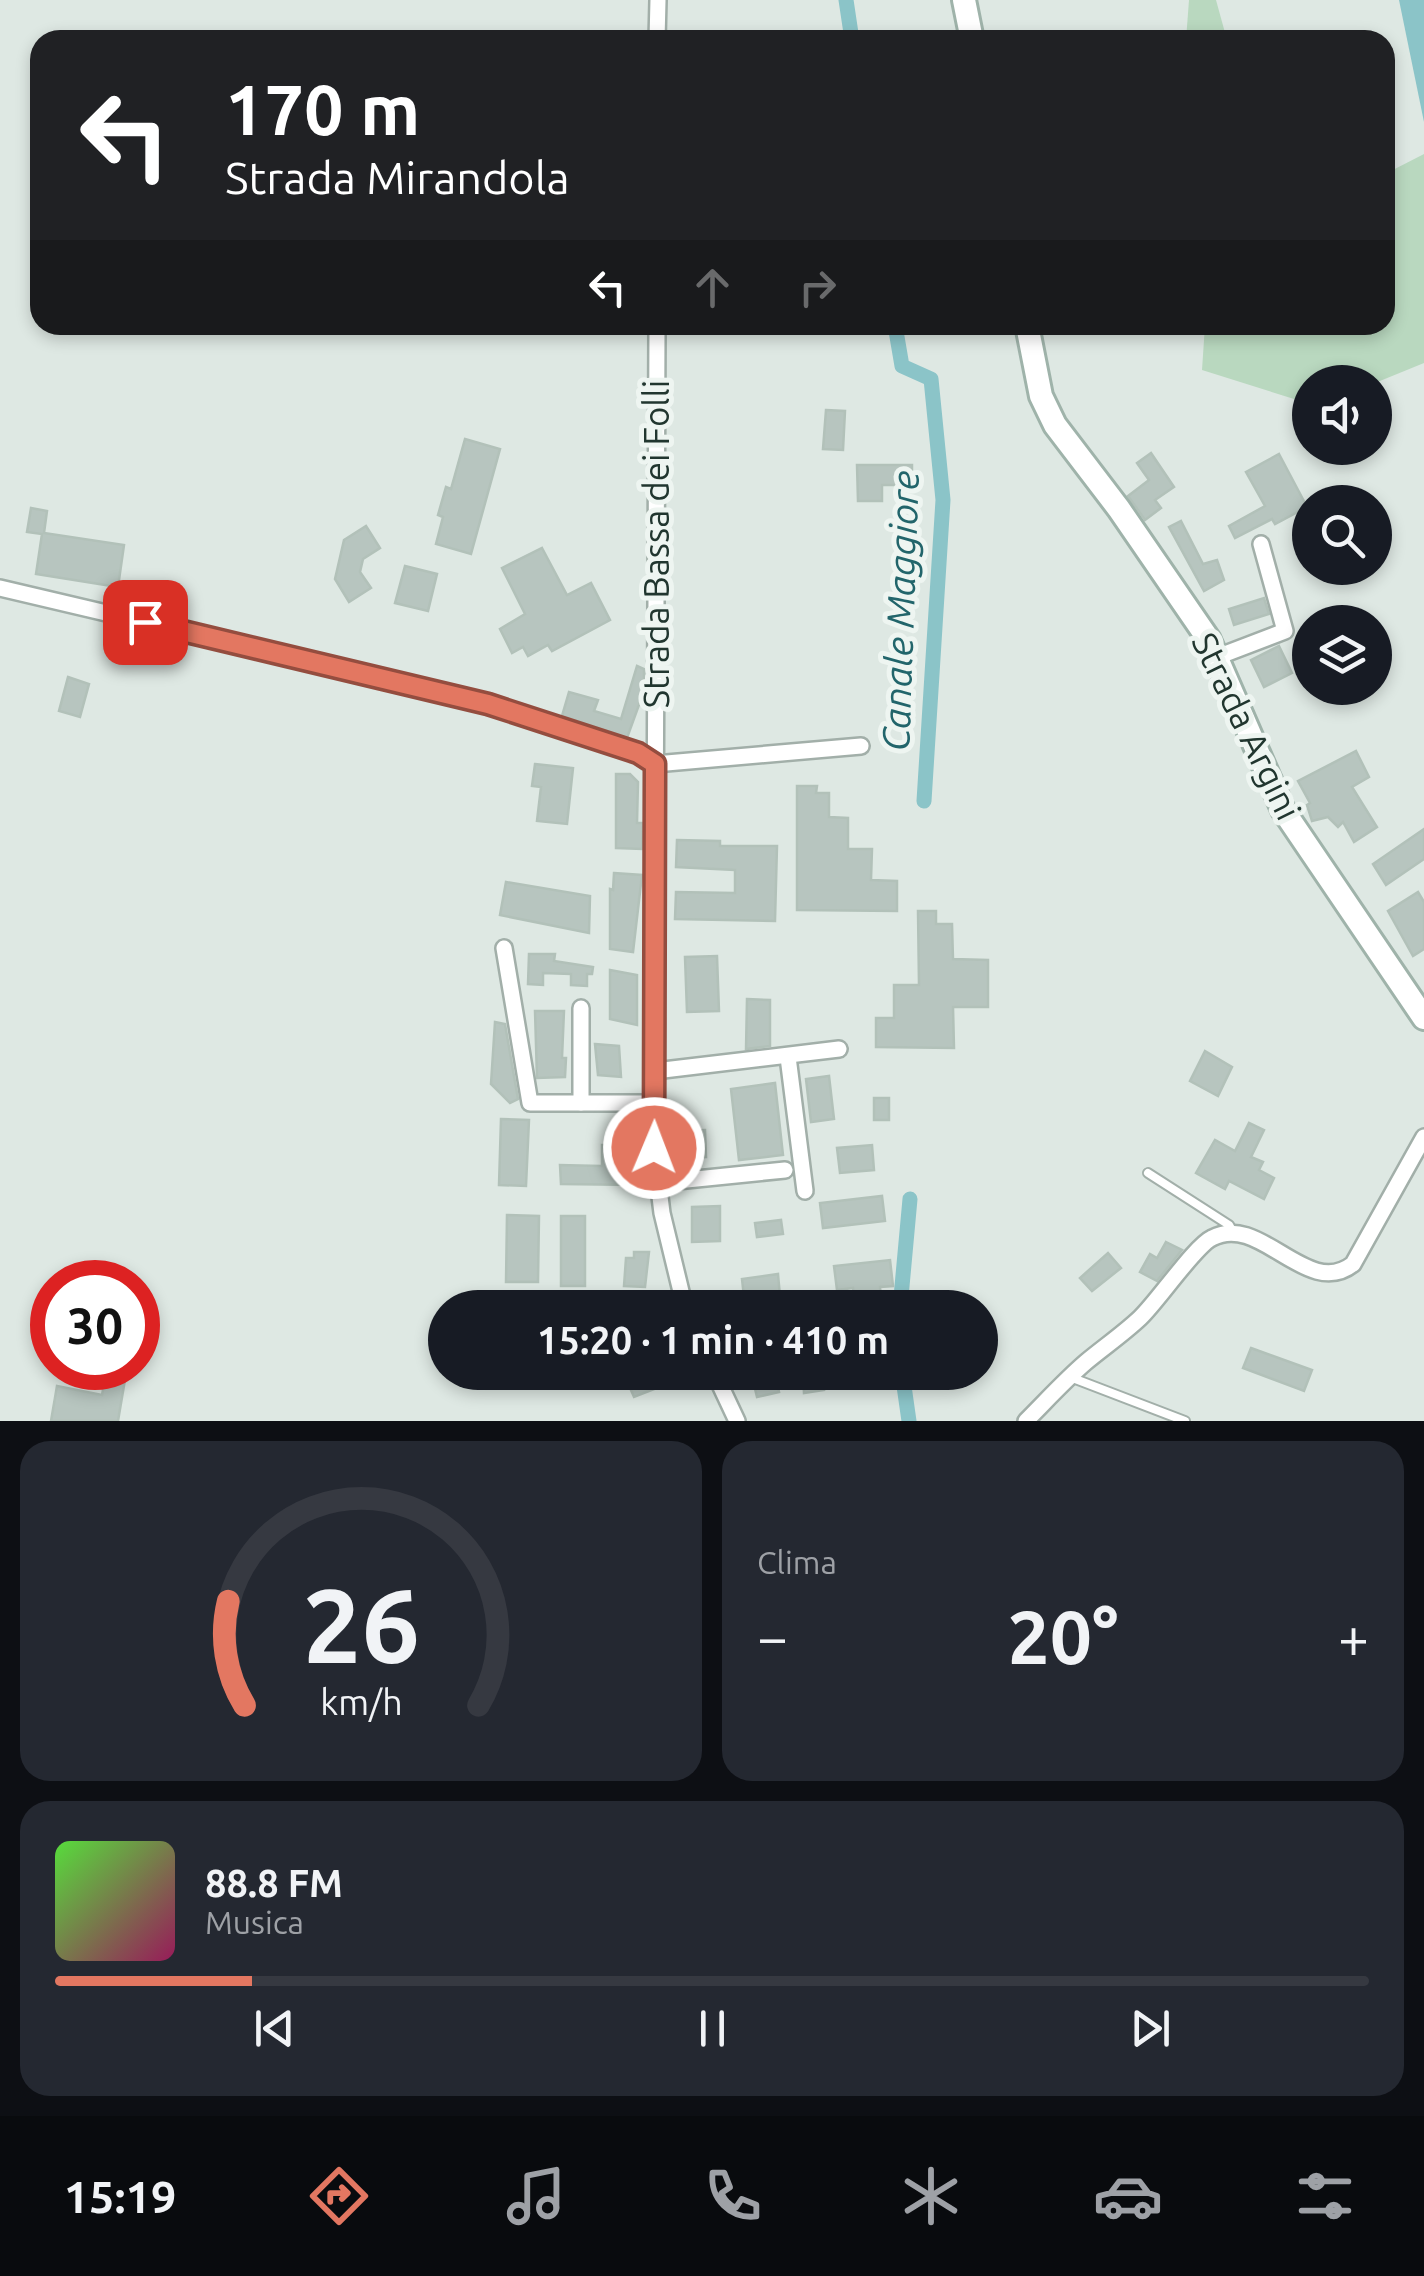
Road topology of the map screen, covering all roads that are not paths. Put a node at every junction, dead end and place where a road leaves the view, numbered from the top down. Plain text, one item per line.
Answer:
1 (658, 0) edge
2 (964, 0) edge
3 (658, 30) edge
4 (970, 30) edge
5 (657, 335) edge
6 (1029, 335) edge
7 (1261, 544) dead end
8 (0, 588) edge
9 (1217, 658) junction
10 (861, 746) dead end
11 (655, 764) junction
12 (504, 948) dead end
13 (581, 1008) dead end
14 (1424, 1018) edge
15 (840, 1049) dead end
16 (788, 1057) junction
17 (655, 1071) junction
18 (581, 1103) junction
19 (655, 1103) junction
20 (1424, 1137) edge
21 (785, 1170) dead end
22 (1148, 1173) dead end
23 (656, 1183) junction
24 (806, 1191) dead end
25 (1233, 1232) junction
26 (680, 1290) edge
27 (1070, 1377) junction
28 (722, 1390) edge
29 (736, 1421) edge
30 (1026, 1421) edge
31 (1185, 1421) edge

1 - 3 street
2 - 4 main road
5 - 11 street, Strada Bassa dei Folli
6 - 9 main road, Strada Argini
7 - 9 street
8 - 11 street
9 - 14 main road, Strada Argini
10 - 11 street
11 - 17 street, Strada Bassa dei Folli
12 - 18 street
13 - 18 street
15 - 16 street
16 - 17 street
16 - 24 street
17 - 19 street, Strada Bassa dei Folli
18 - 19 street
19 - 23 street, Strada Bassa dei Folli
20 - 25 street
21 - 23 street
22 - 25 lane
23 - 26 street, Strada Bassa dei Folli
25 - 27 street
27 - 30 street
27 - 31 lane
28 - 29 street

